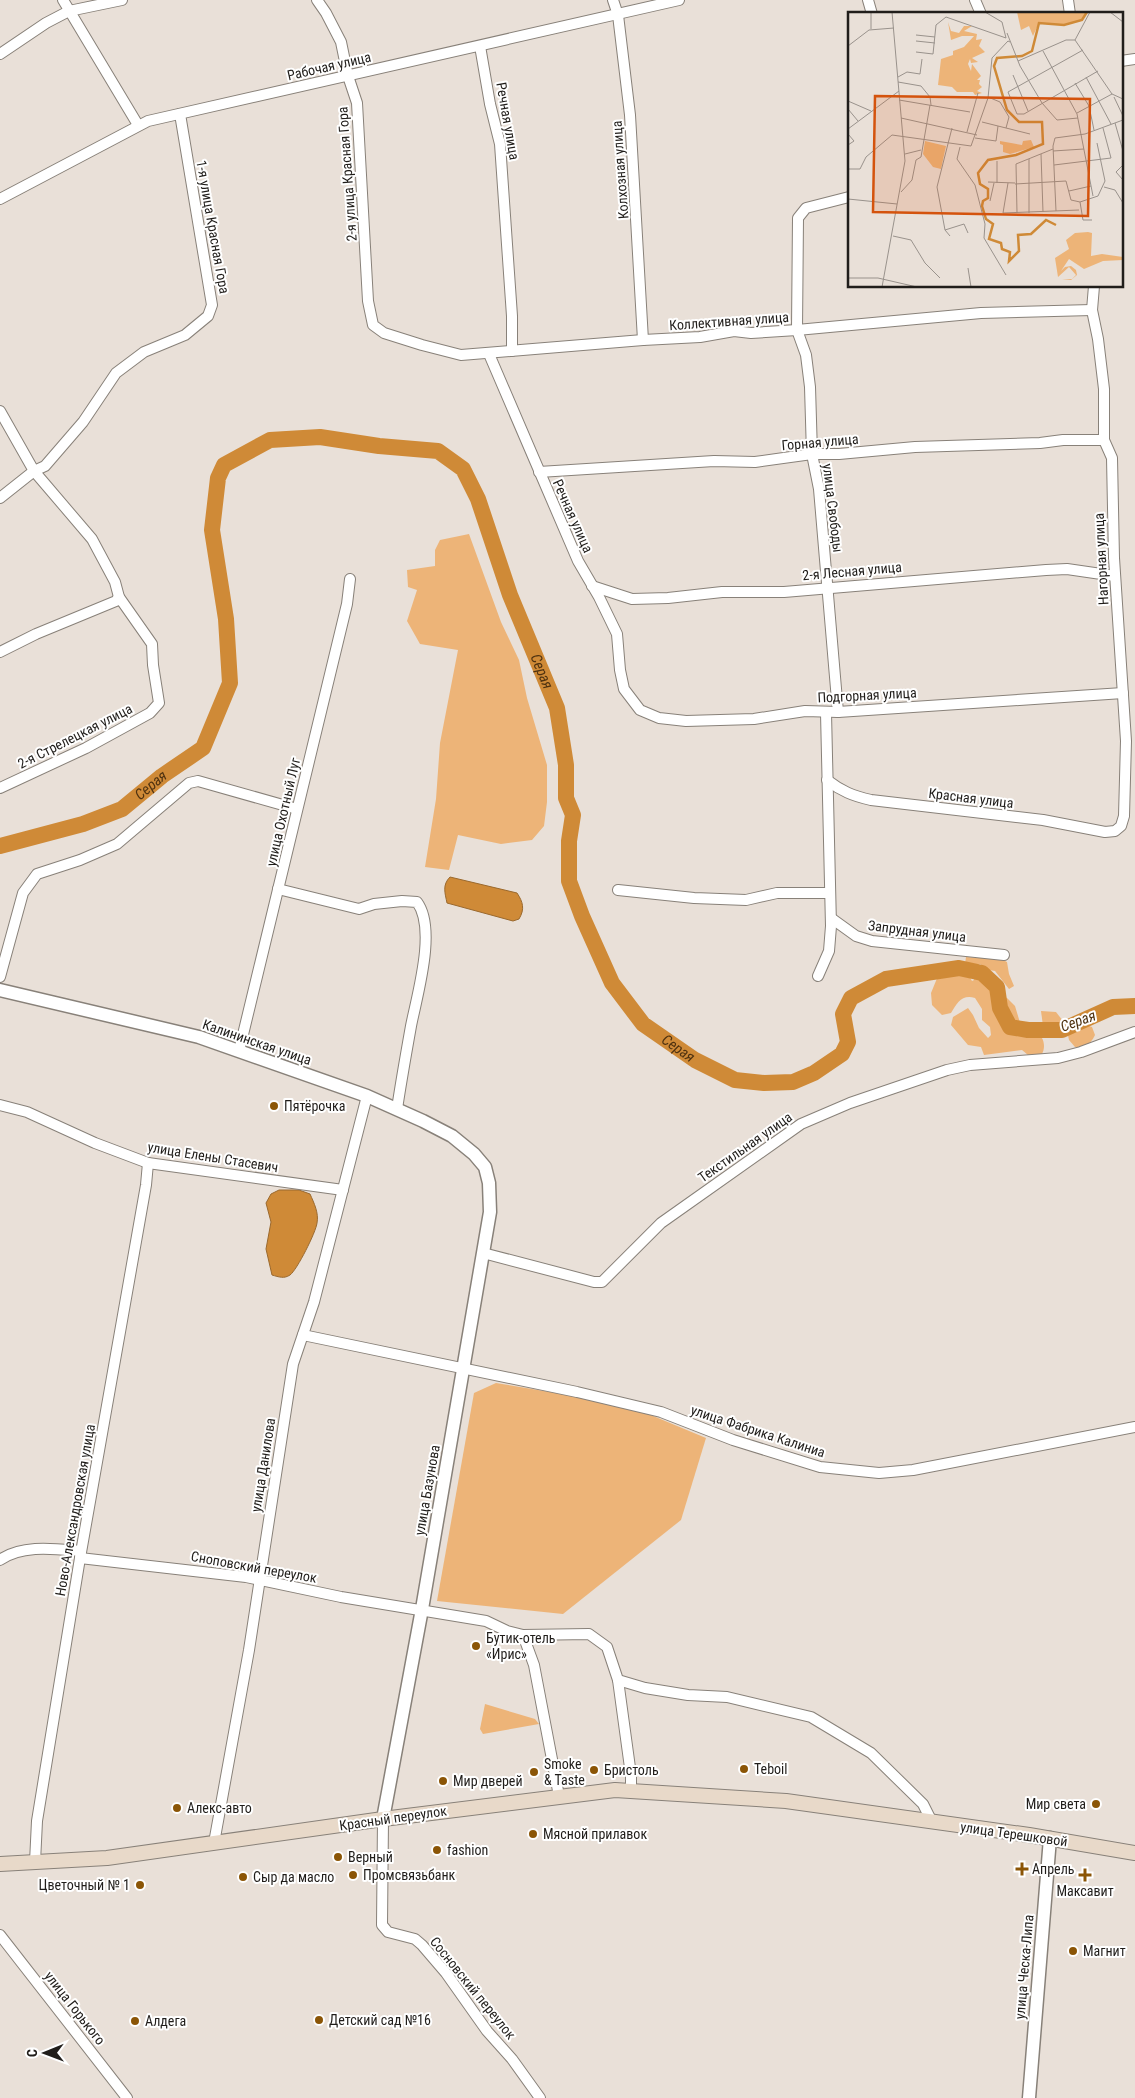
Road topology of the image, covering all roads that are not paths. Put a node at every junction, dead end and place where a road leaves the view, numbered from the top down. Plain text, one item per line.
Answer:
1 (63, 0) edge
2 (122, 0) edge
3 (316, 0) edge
4 (613, 0) edge
5 (679, 0) edge
6 (975, 0) edge
7 (69, 11) junction
8 (980, 12) edge
9 (618, 15) junction
10 (480, 46) junction
11 (0, 54) edge
12 (1135, 58) edge
13 (1122, 61) edge
14 (348, 76) junction
15 (180, 114) junction
16 (138, 126) junction
17 (848, 197) edge
18 (0, 199) edge
19 (1094, 288) edge
20 (1092, 310) junction
21 (373, 325) joint
22 (797, 330) junction
23 (643, 340) junction
24 (512, 351) junction
25 (488, 354) junction
26 (0, 411) edge
27 (1104, 440) junction
28 (812, 454) junction
29 (34, 471) junction
30 (539, 472) junction
31 (0, 498) edge
32 (1115, 576) junction
33 (350, 579) dead end
34 (592, 586) junction
35 (828, 587) junction
36 (119, 597) junction
37 (0, 652) edge
38 (624, 690) joint
39 (1123, 693) junction
40 (838, 712) junction
41 (826, 713) junction
42 (827, 780) junction
43 (0, 788) edge
44 (297, 809) junction
45 (1115, 831) joint
46 (278, 889) junction
47 (618, 890) dead end
48 (830, 894) junction
49 (831, 918) junction
50 (1004, 955) dead end
51 (818, 976) dead end
52 (0, 977) edge
53 (0, 990) edge
54 (1135, 1032) edge
55 (239, 1052) junction
56 (367, 1096) junction
57 (0, 1105) edge
58 (396, 1109) junction
59 (148, 1163) junction
60 (484, 1167) joint
61 (343, 1190) junction
62 (483, 1253) junction
63 (303, 1335) junction
64 (464, 1368) junction
65 (1135, 1426) edge
66 (81, 1554) junction
67 (0, 1560) edge
68 (260, 1581) junction
69 (422, 1609) junction
70 (523, 1635) junction
71 (618, 1680) junction
72 (631, 1790) junction
73 (559, 1796) junction
74 (893, 1816) joint
75 (383, 1819) junction
76 (932, 1822) junction
77 (1050, 1838) junction
78 (214, 1843) junction
79 (1135, 1854) edge
80 (35, 1862) junction
81 (0, 1864) edge
82 (0, 1935) edge
83 (127, 2098) edge
84 (540, 2098) edge
85 (1030, 2098) edge

1 - 7 street
2 - 7 street
3 - 14 street, 2-я улица Красная Гора
4 - 9 street, Колхозная улица
5 - 9 street, Рабочая улица
6 - 8 street
7 - 11 street
7 - 16 street
9 - 10 street, Рабочая улица
9 - 23 street, Колхозная улица
10 - 14 street, Рабочая улица
10 - 24 street, Речная улица
12 - 13 street
14 - 15 street, Рабочая улица
14 - 21 street, 2-я улица Красная Гора
15 - 16 street, Рабочая улица
15 - 29 street, 1-я улица Красная Гора
16 - 18 street, Рабочая улица
17 - 22 street, улица Свободы
19 - 20 street, Нагорная улица
20 - 22 street, Коллективная улица
20 - 27 street, Нагорная улица
21 - 25 street, Коллективная улица
22 - 23 street, Коллективная улица
22 - 28 street, улица Свободы
23 - 24 street, Коллективная улица
24 - 25 street, Коллективная улица
25 - 30 street, Речная улица
26 - 29 street
27 - 28 street, Горная улица
27 - 32 street, Нагорная улица
28 - 30 street, Горная улица
28 - 35 street, улица Свободы
29 - 31 street, 1-я улица Красная Гора
29 - 36 street
30 - 34 street, Речная улица
32 - 35 street, 2-я Лесная улица
32 - 39 street, Нагорная улица
33 - 44 street, улица Охотный Луг
34 - 35 street, 2-я Лесная улица
34 - 38 street, Речная улица
35 - 40 street, улица Свободы
36 - 37 street
36 - 43 street, 2-я Стрелецкая улица
38 - 41 street, Подгорная улица
39 - 40 street, Подгорная улица
39 - 45 street, Нагорная улица
40 - 41 street, Подгорная улица
41 - 42 street
42 - 45 street, Красная улица
42 - 48 street
44 - 46 street, улица Охотный Луг
44 - 52 street
46 - 55 street, улица Охотный Луг
46 - 58 street
47 - 48 street
48 - 49 street
49 - 50 street, Запрудная улица
49 - 51 street
53 - 55 street, Калининская улица
54 - 62 street, Текстильная улица
55 - 56 street, Калининская улица
56 - 58 street, Калининская улица
56 - 61 street, улица Данилова
57 - 59 street, улица Елены Стасевич
58 - 60 street, Калининская улица
59 - 61 street, улица Елены Стасевич
59 - 66 street, Ново-Александровская улица
60 - 62 street, улица Базунова
61 - 63 street, улица Данилова
62 - 64 street, улица Базунова
63 - 64 street, улица Фабрика Калиниа
63 - 68 street, улица Данилова
64 - 65 street, улица Фабрика Калиниа
64 - 69 street, улица Базунова
66 - 67 street, Сноповский переулок
66 - 68 street, Сноповский переулок
66 - 80 street, Ново-Александровская улица
68 - 69 street, Сноповский переулок
68 - 78 street, улица Данилова
69 - 70 street, Сноповский переулок
69 - 75 street, улица Базунова
70 - 71 street, Сноповский переулок
70 - 73 street
71 - 72 street, Сноповский переулок
71 - 76 street
72 - 73 main road, Красный переулок
72 - 74 main road, Красный переулок
73 - 75 main road, Красный переулок
74 - 76 main road, улица Терешковой
75 - 78 main road, Красный переулок
75 - 84 street, Сосновский переулок
76 - 77 main road, улица Терешковой
77 - 79 main road, улица Терешковой
77 - 85 street, улица Ческа-Липа
78 - 80 main road, Красный переулок
80 - 81 main road, Красный переулок
82 - 83 street, улица Горького

